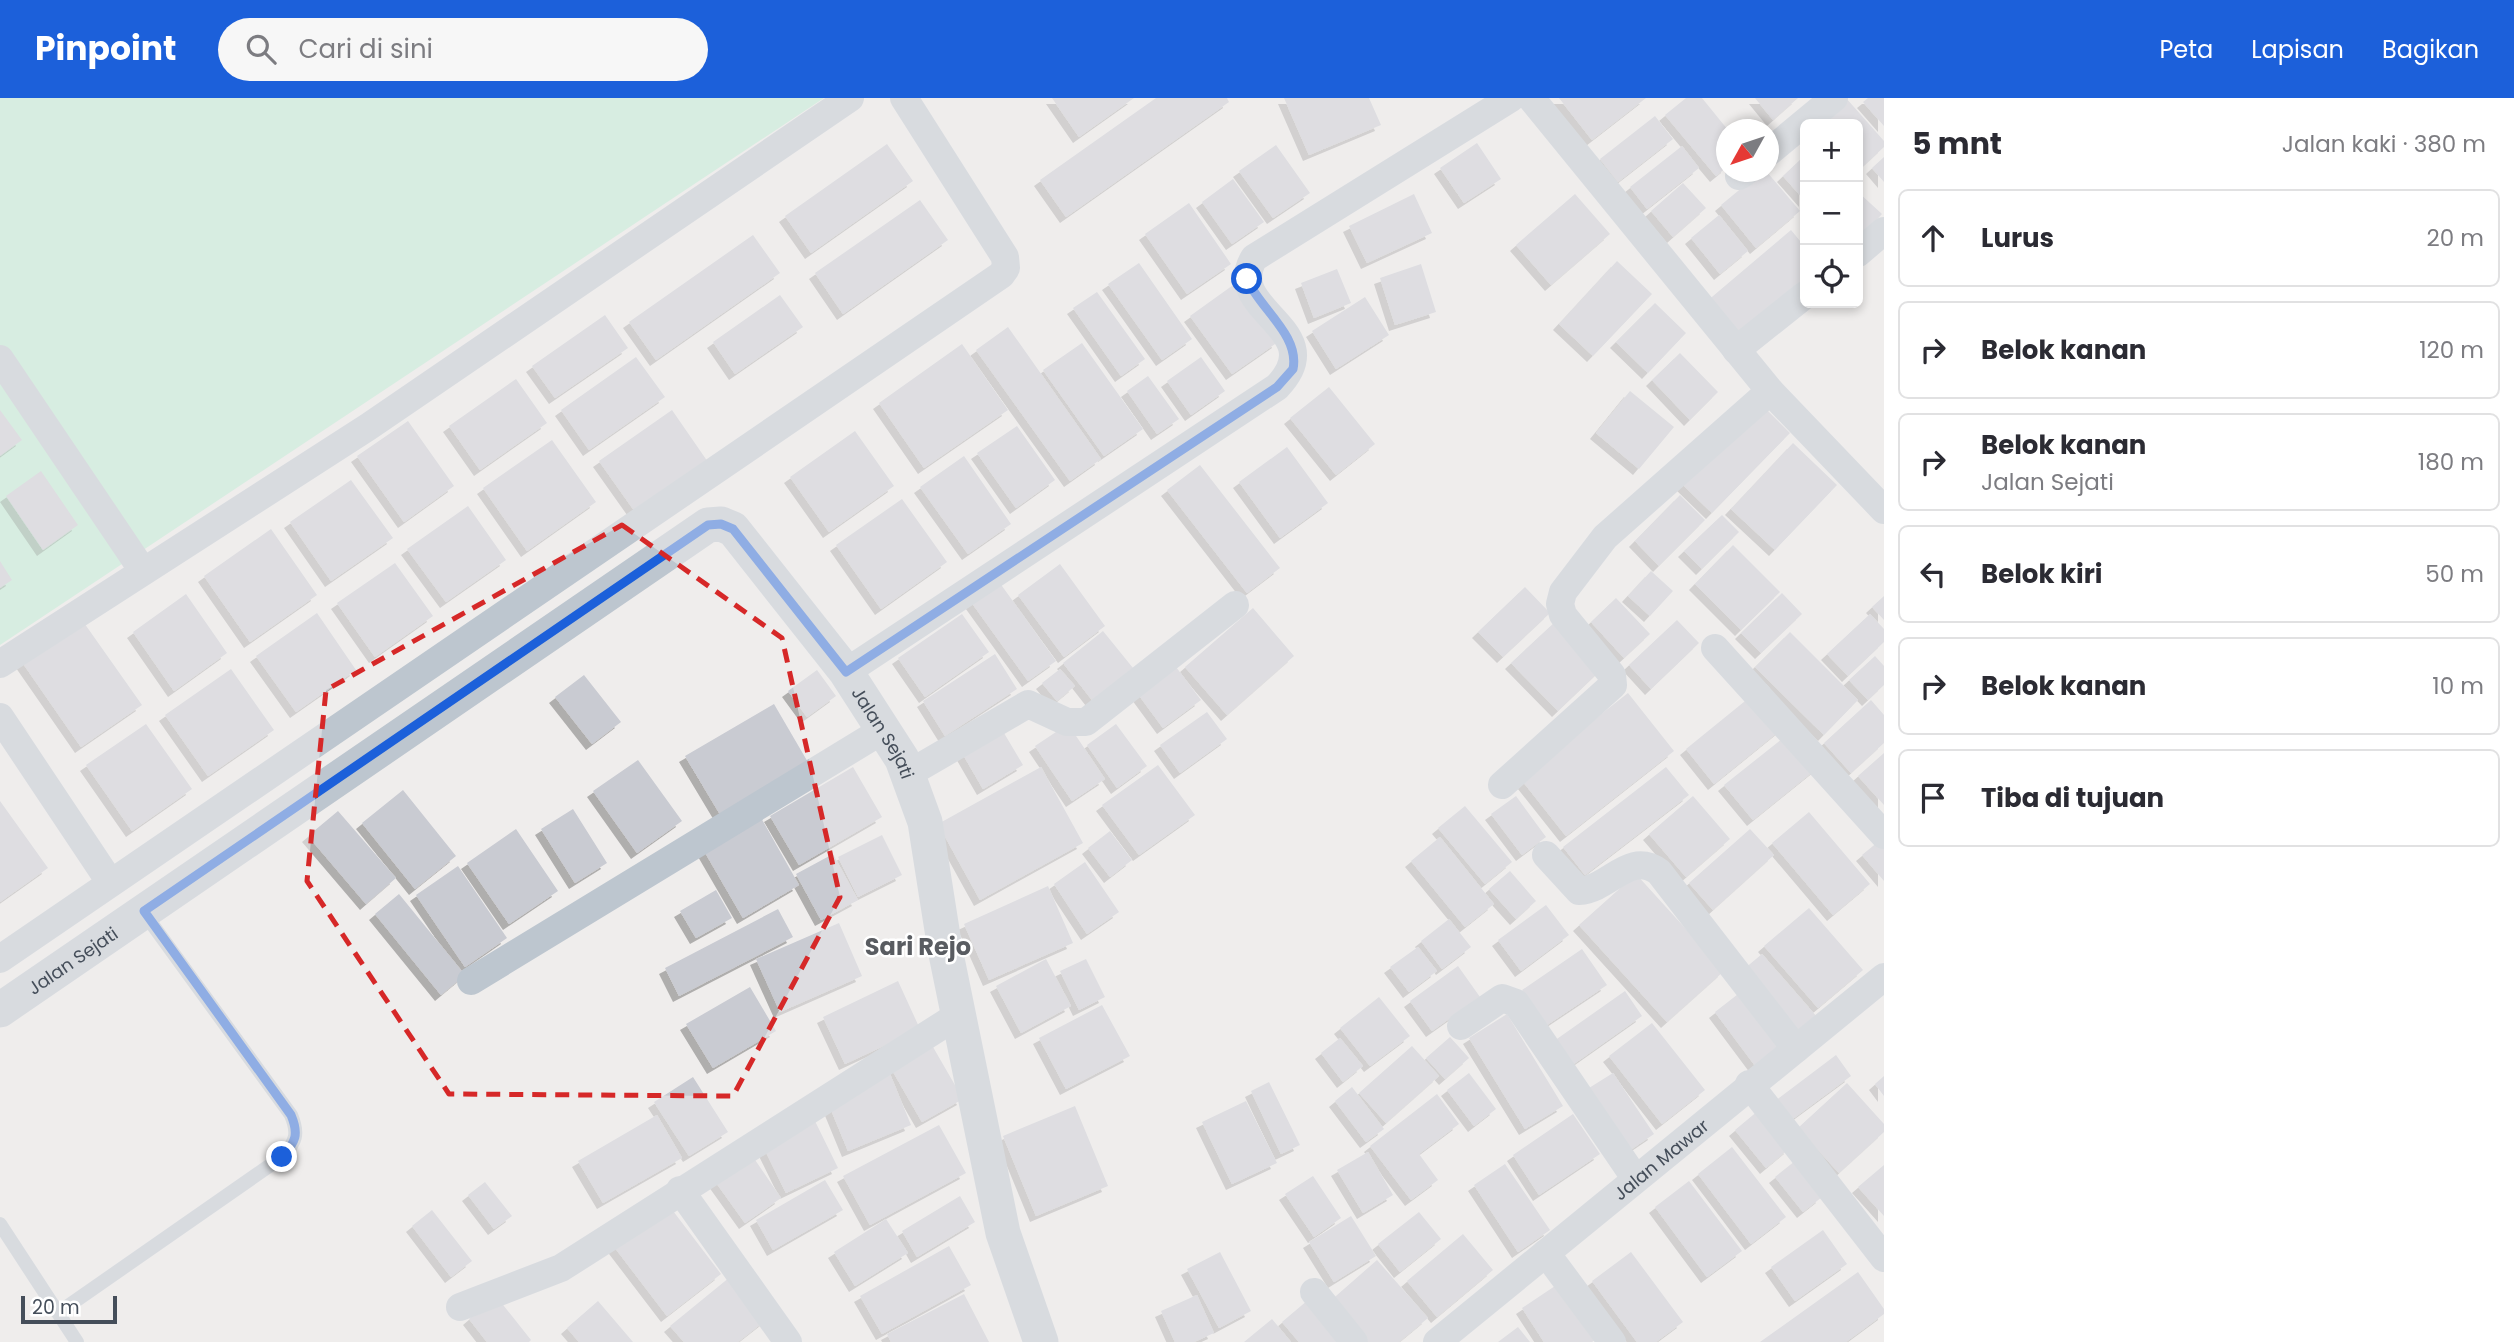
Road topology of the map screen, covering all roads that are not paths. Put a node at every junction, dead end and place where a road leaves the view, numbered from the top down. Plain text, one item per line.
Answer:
1 (850, 98) edge
2 (904, 98) edge
3 (1511, 98) edge
4 (1531, 98) edge
5 (1835, 98) edge
6 (1779, 144) edge
7 (1884, 232) edge
8 (1863, 249) edge
9 (1800, 299) edge
10 (1736, 351) junction
11 (0, 359) edge
12 (1770, 391) junction
13 (1884, 510) edge
14 (143, 570) junction
15 (1235, 605) dead end
16 (1715, 648) dead end
17 (0, 664) edge
18 (846, 672) junction
19 (0, 717) edge
20 (883, 730) junction
21 (908, 774) junction
22 (1502, 785) dead end
23 (1884, 835) edge
24 (1546, 855) dead end
25 (110, 882) junction
26 (144, 911) junction
27 (0, 959) edge
28 (1884, 977) edge
29 (471, 981) dead end
30 (0, 1010) edge
31 (960, 1014) junction
32 (1461, 1026) dead end
33 (1796, 1049) junction
34 (1749, 1084) junction
35 (1635, 1178) junction
36 (680, 1190) junction
37 (0, 1224) edge
38 (1546, 1253) junction
39 (1884, 1258) edge
40 (1314, 1292) dead end
41 (460, 1307) dead end
42 (58, 1313) junction
43 (77, 1342) edge
44 (788, 1342) edge
45 (1041, 1342) edge
46 (1354, 1342) edge
47 (1437, 1342) edge
48 (1612, 1342) edge

1 - 14 street
2 - 25 street
3 - 18 street
4 - 10 street
5 - 6 street
7 - 8 street
9 - 10 street
10 - 12 street
11 - 14 street
12 - 13 street
12 - 22 street
14 - 17 street
15 - 21 street
16 - 23 street
18 - 20 street, Jalan Sejati
18 - 26 street, Jalan Sejati
19 - 25 street
20 - 21 street, Jalan Sejati
20 - 29 street
21 - 31 street, Jalan Sejati
24 - 33 street
25 - 27 street
26 - 30 street, Jalan Sejati
26 - 42 lane
28 - 33 street, Jalan Mawar
31 - 36 street
31 - 45 street, Jalan Sejati
32 - 35 street
33 - 34 street, Jalan Mawar
34 - 35 street, Jalan Mawar
34 - 39 street
35 - 38 street, Jalan Mawar
36 - 41 street
36 - 44 street
37 - 42 lane
38 - 47 street, Jalan Mawar
38 - 48 street
40 - 46 street
42 - 43 lane

